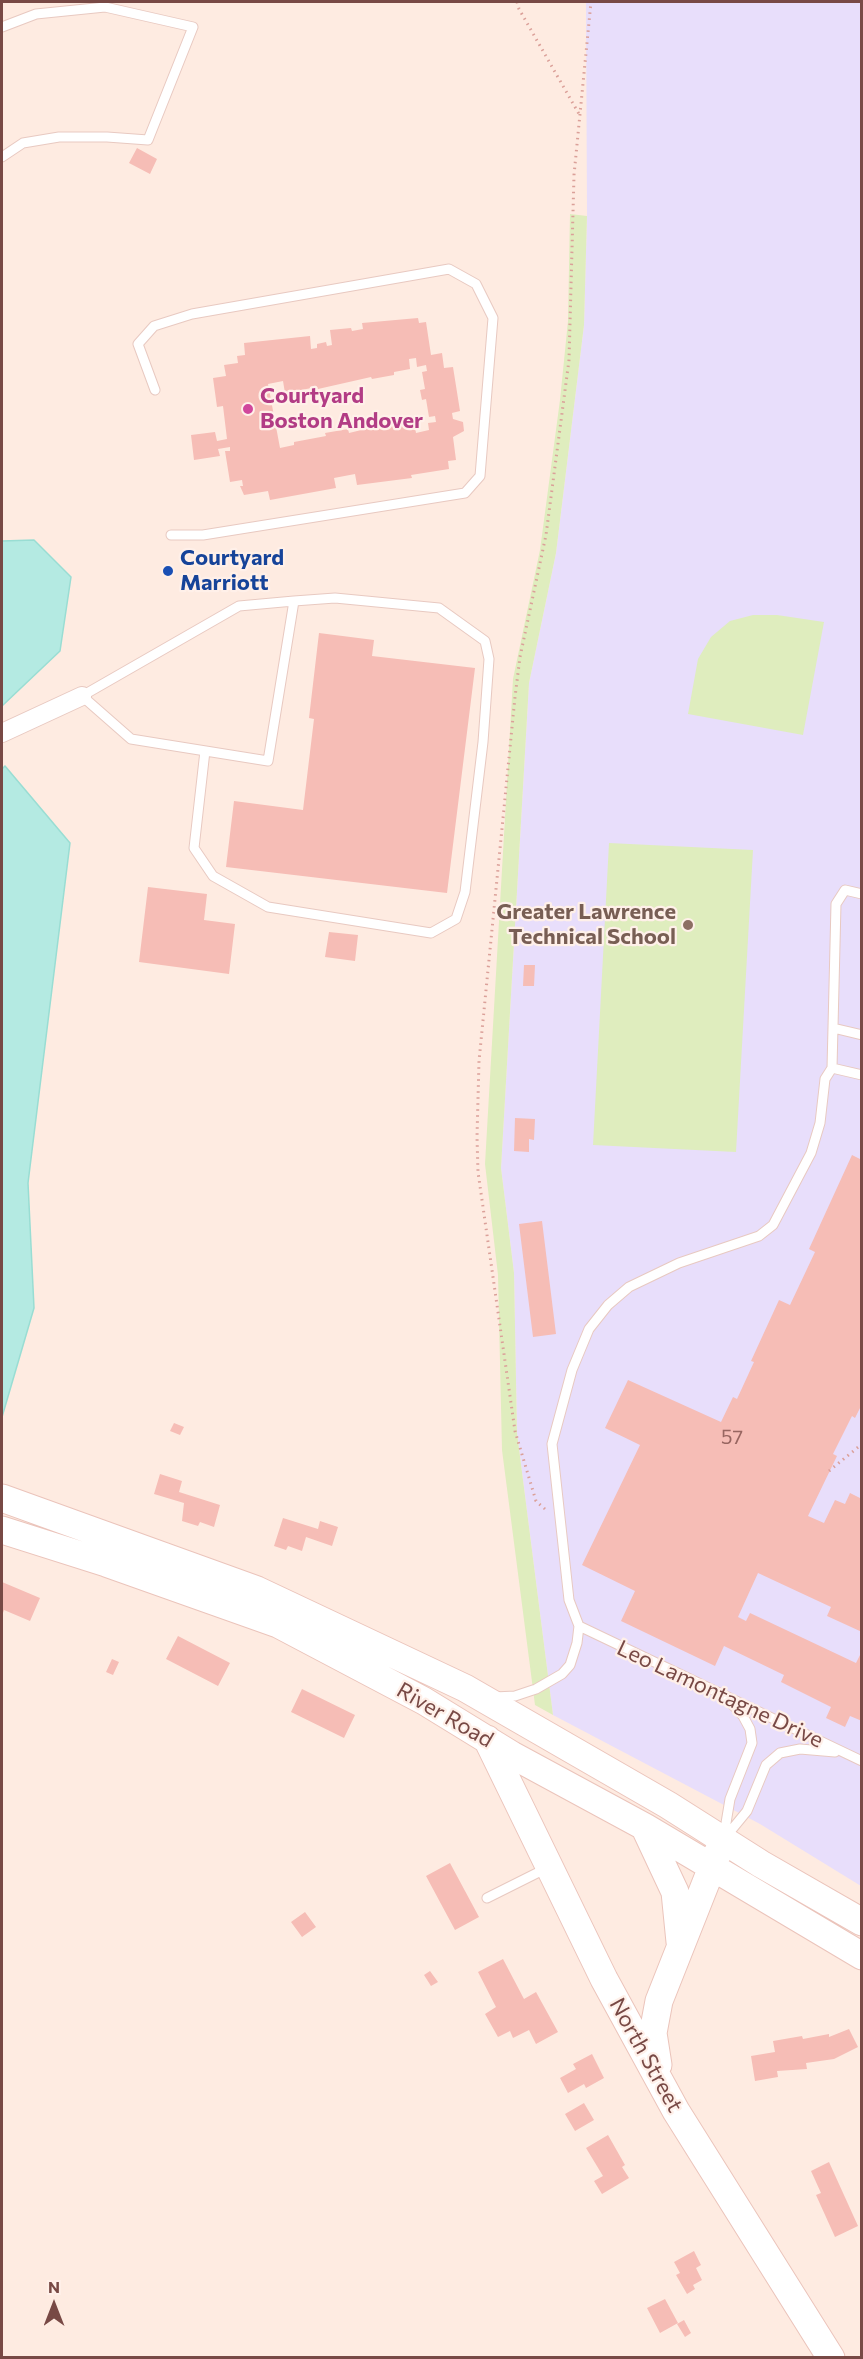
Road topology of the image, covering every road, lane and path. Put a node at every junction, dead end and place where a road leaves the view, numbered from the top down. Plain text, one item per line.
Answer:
1 (517, 2) edge
2 (591, 2) edge
3 (2, 27) edge
4 (580, 116) junction
5 (2, 156) edge
6 (155, 390) dead end
7 (171, 535) dead end
8 (294, 602) junction
9 (82, 696) junction
10 (2, 733) edge
11 (205, 751) junction
12 (861, 894) edge
13 (833, 1028) junction
14 (861, 1035) edge
15 (832, 1068) junction
16 (861, 1075) edge
17 (861, 1444) edge
18 (829, 1471) dead end
19 (2, 1498) edge
20 (560, 1523) junction
21 (2, 1530) edge
22 (579, 1626) junction
23 (723, 1696) junction
24 (482, 1698) junction
25 (486, 1738) junction
26 (845, 1753) junction
27 (861, 1761) edge
28 (645, 1827) junction
29 (723, 1841) junction
30 (549, 1867) junction
31 (711, 1868) junction
32 (487, 1898) dead end
33 (861, 1922) edge
34 (681, 1947) junction
35 (861, 1956) edge
36 (663, 2084) junction
37 (831, 2358) edge

1 - 4 path
2 - 4 path
3 - 5 lane
4 - 20 path
6 - 7 lane
8 - 9 lane
8 - 11 lane
8 - 11 lane
9 - 10 street
9 - 11 lane
12 - 13 lane
13 - 14 lane
13 - 15 lane
15 - 16 lane
15 - 20 lane
17 - 18 path
19 - 24 main road, River Road
20 - 22 lane
21 - 25 main road, River Road
22 - 23 lane, Leo Lamontagne Drive
22 - 24 lane
23 - 26 lane, Leo Lamontagne Drive
23 - 29 lane
24 - 29 main road, River Road
25 - 28 main road, River Road
25 - 30 main road, North Street
26 - 27 lane, Leo Lamontagne Drive
26 - 29 lane
28 - 31 main road, River Road
28 - 34 main road
29 - 31 main road
29 - 33 main road, River Road
30 - 32 lane
30 - 36 main road, North Street
31 - 34 main road
31 - 35 main road, River Road
34 - 36 main road
36 - 37 main road, North Street

